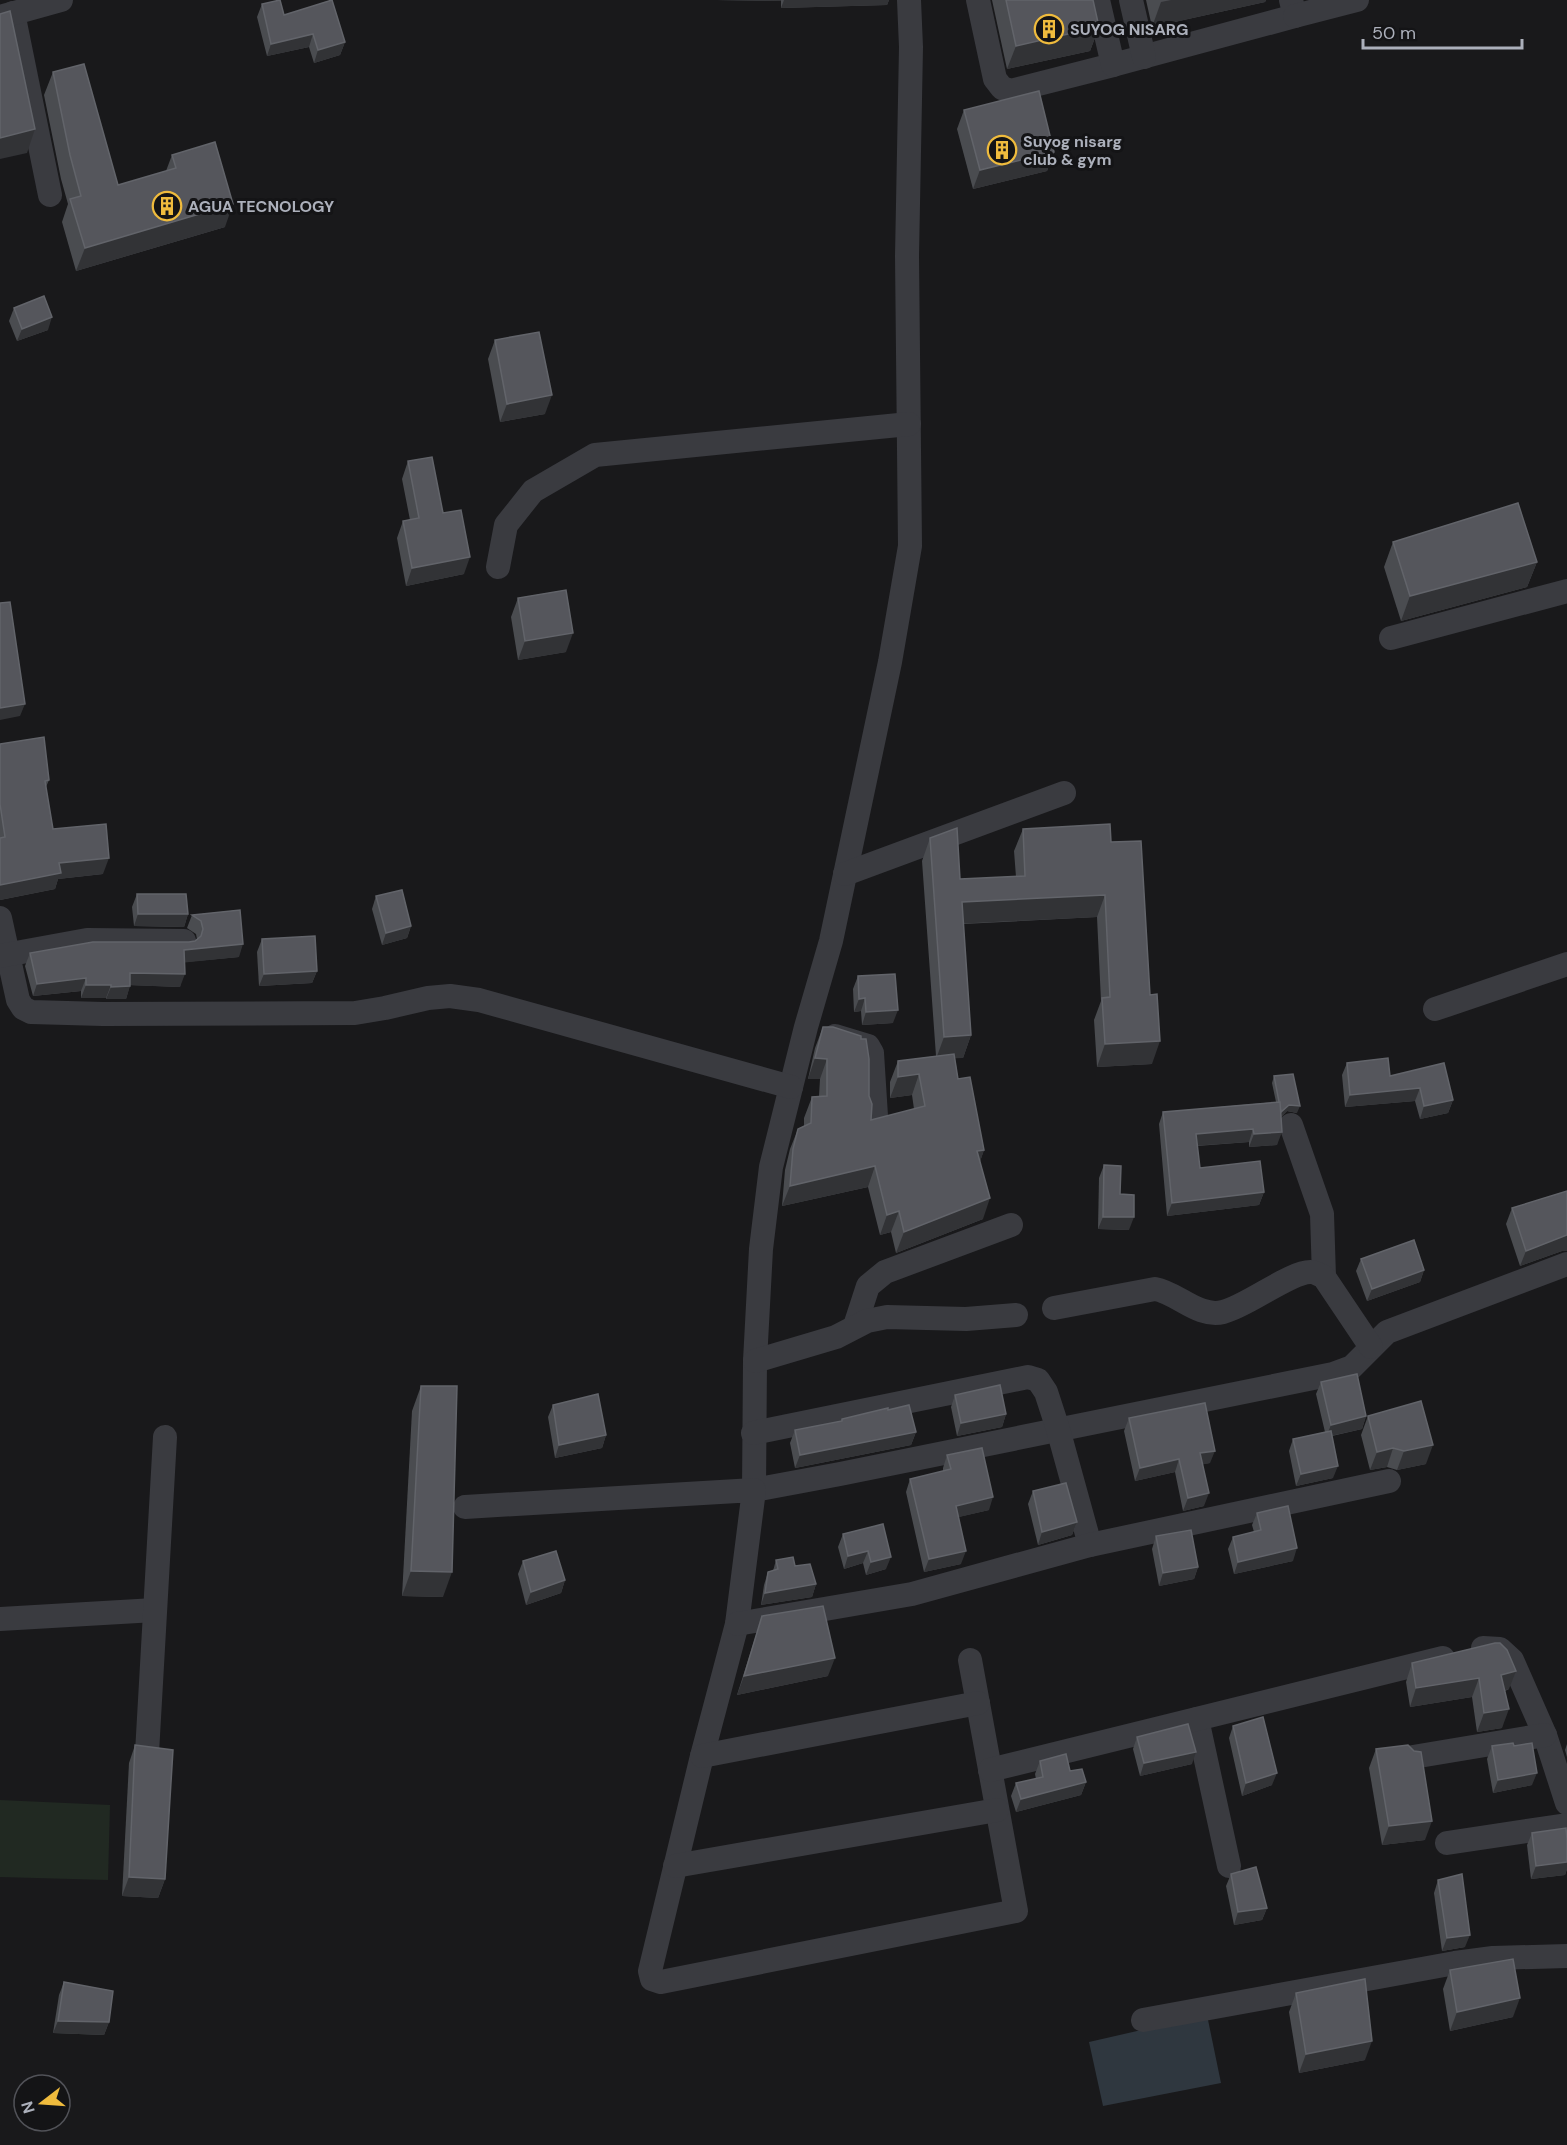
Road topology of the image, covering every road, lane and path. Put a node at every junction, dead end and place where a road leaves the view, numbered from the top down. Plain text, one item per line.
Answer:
1 (61, 0) edge
2 (909, 0) edge
3 (978, 0) edge
4 (1098, 0) edge
5 (1131, 0) edge
6 (1350, 1) edge
7 (1293, 8) edge
8 (6, 15) edge
9 (1144, 57) junction
10 (1113, 66) junction
11 (50, 195) dead end
12 (909, 424) junction
13 (498, 567) dead end
14 (1567, 591) edge
15 (1391, 638) dead end
16 (1064, 793) dead end
17 (846, 874) junction
18 (0, 918) edge
19 (184, 941) edge
20 (4, 955) edge
21 (1567, 964) edge
22 (1436, 1009) dead end
23 (806, 1027) junction
24 (791, 1087) junction
25 (876, 1116) edge
26 (1291, 1125) dead end
27 (1011, 1225) dead end
28 (1567, 1264) edge
29 (1323, 1277) junction
30 (1054, 1308) dead end
31 (1016, 1315) dead end
32 (855, 1326) junction
33 (1371, 1347) junction
34 (755, 1361) junction
35 (1058, 1429) junction
36 (753, 1433) junction
37 (165, 1437) dead end
38 (1389, 1481) dead end
39 (754, 1490) junction
40 (465, 1507) dead end
41 (1090, 1545) junction
42 (155, 1610) junction
43 (0, 1619) edge
44 (737, 1624) junction
45 (970, 1660) dead end
46 (978, 1703) junction
47 (1197, 1719) junction
48 (1545, 1735) junction
49 (147, 1753) edge
50 (702, 1756) junction
51 (1413, 1758) edge
52 (990, 1770) junction
53 (1567, 1803) edge
54 (997, 1810) junction
55 (1567, 1825) edge
56 (1447, 1843) dead end
57 (675, 1866) junction
58 (1229, 1866) dead end
59 (1567, 1956) edge
60 (1143, 2020) dead end

1 - 8 street
2 - 12 street
3 - 10 street
4 - 10 street
5 - 9 street
6 - 7 street
7 - 9 street
8 - 11 street
9 - 10 street
12 - 13 street
12 - 17 street
14 - 15 street
16 - 17 street
17 - 23 street
18 - 20 street
19 - 20 street
20 - 24 street
21 - 22 street
23 - 24 street
23 - 25 street
24 - 34 street
26 - 29 street
27 - 32 street
28 - 33 street
29 - 30 street
29 - 33 street
31 - 32 street
32 - 34 street
33 - 35 street
34 - 36 street
35 - 36 street
35 - 39 street
35 - 41 street
36 - 39 street
37 - 42 street
38 - 41 street
39 - 40 street
39 - 44 street
41 - 44 street
42 - 43 street
42 - 49 street
44 - 50 street
45 - 46 street
46 - 50 street
46 - 52 street
47 - 48 street
47 - 52 street
47 - 58 street
48 - 51 street
48 - 53 street
50 - 57 street
52 - 54 street
54 - 57 street
54 - 57 street
55 - 56 street
59 - 60 street

